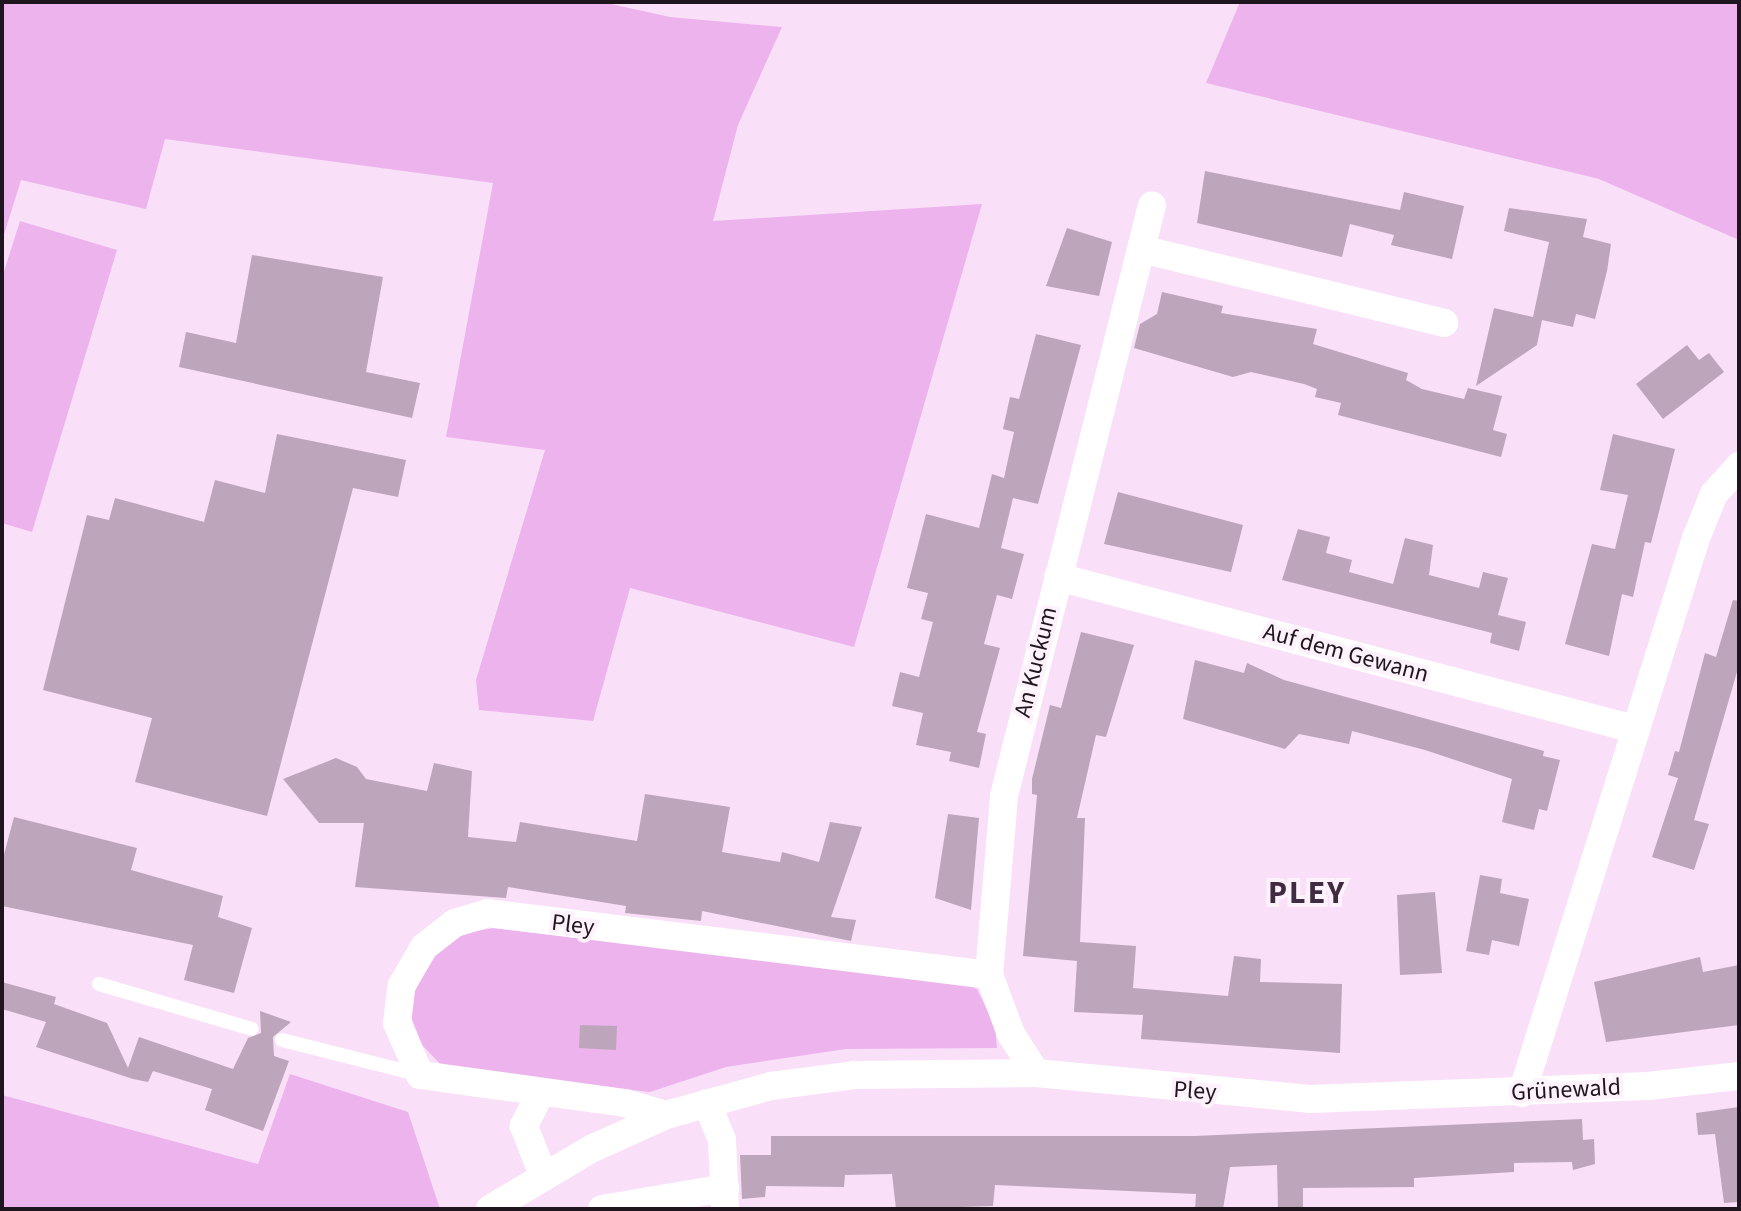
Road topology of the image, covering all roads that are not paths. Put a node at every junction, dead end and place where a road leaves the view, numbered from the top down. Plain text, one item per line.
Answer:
1 (1152, 205) dead end
2 (1141, 249) junction
3 (1444, 323) dead end
4 (1739, 466) edge
5 (1058, 577) junction
6 (1634, 729) junction
7 (989, 975) junction
8 (99, 984) dead end
9 (252, 1029) dead end
10 (282, 1040) dead end
11 (1036, 1073) junction
12 (420, 1075) junction
13 (1739, 1076) edge
14 (1522, 1093) junction
15 (539, 1096) junction
16 (1393, 1098) joint
17 (707, 1103) junction
18 (666, 1115) junction
19 (543, 1175) junction
20 (725, 1198) edge
21 (522, 1201) edge
22 (490, 1209) edge
23 (602, 1209) edge

1 - 2 street, An Kuckum
2 - 3 street
2 - 5 street, An Kuckum
4 - 6 street
5 - 6 street, Auf dem Gewann
5 - 7 street, An Kuckum
6 - 14 street
7 - 11 street, An Kuckum
7 - 12 street, Pley
8 - 9 lane
10 - 12 lane
11 - 16 street, Pley
11 - 17 street, Pley
12 - 15 street
13 - 14 street, Grünewald
14 - 16 street, Grünewald
15 - 18 street
15 - 19 street
17 - 18 street, Pley
17 - 20 street
18 - 19 street, Pley
19 - 21 street, Pley
20 - 23 street
21 - 22 street, Pley

